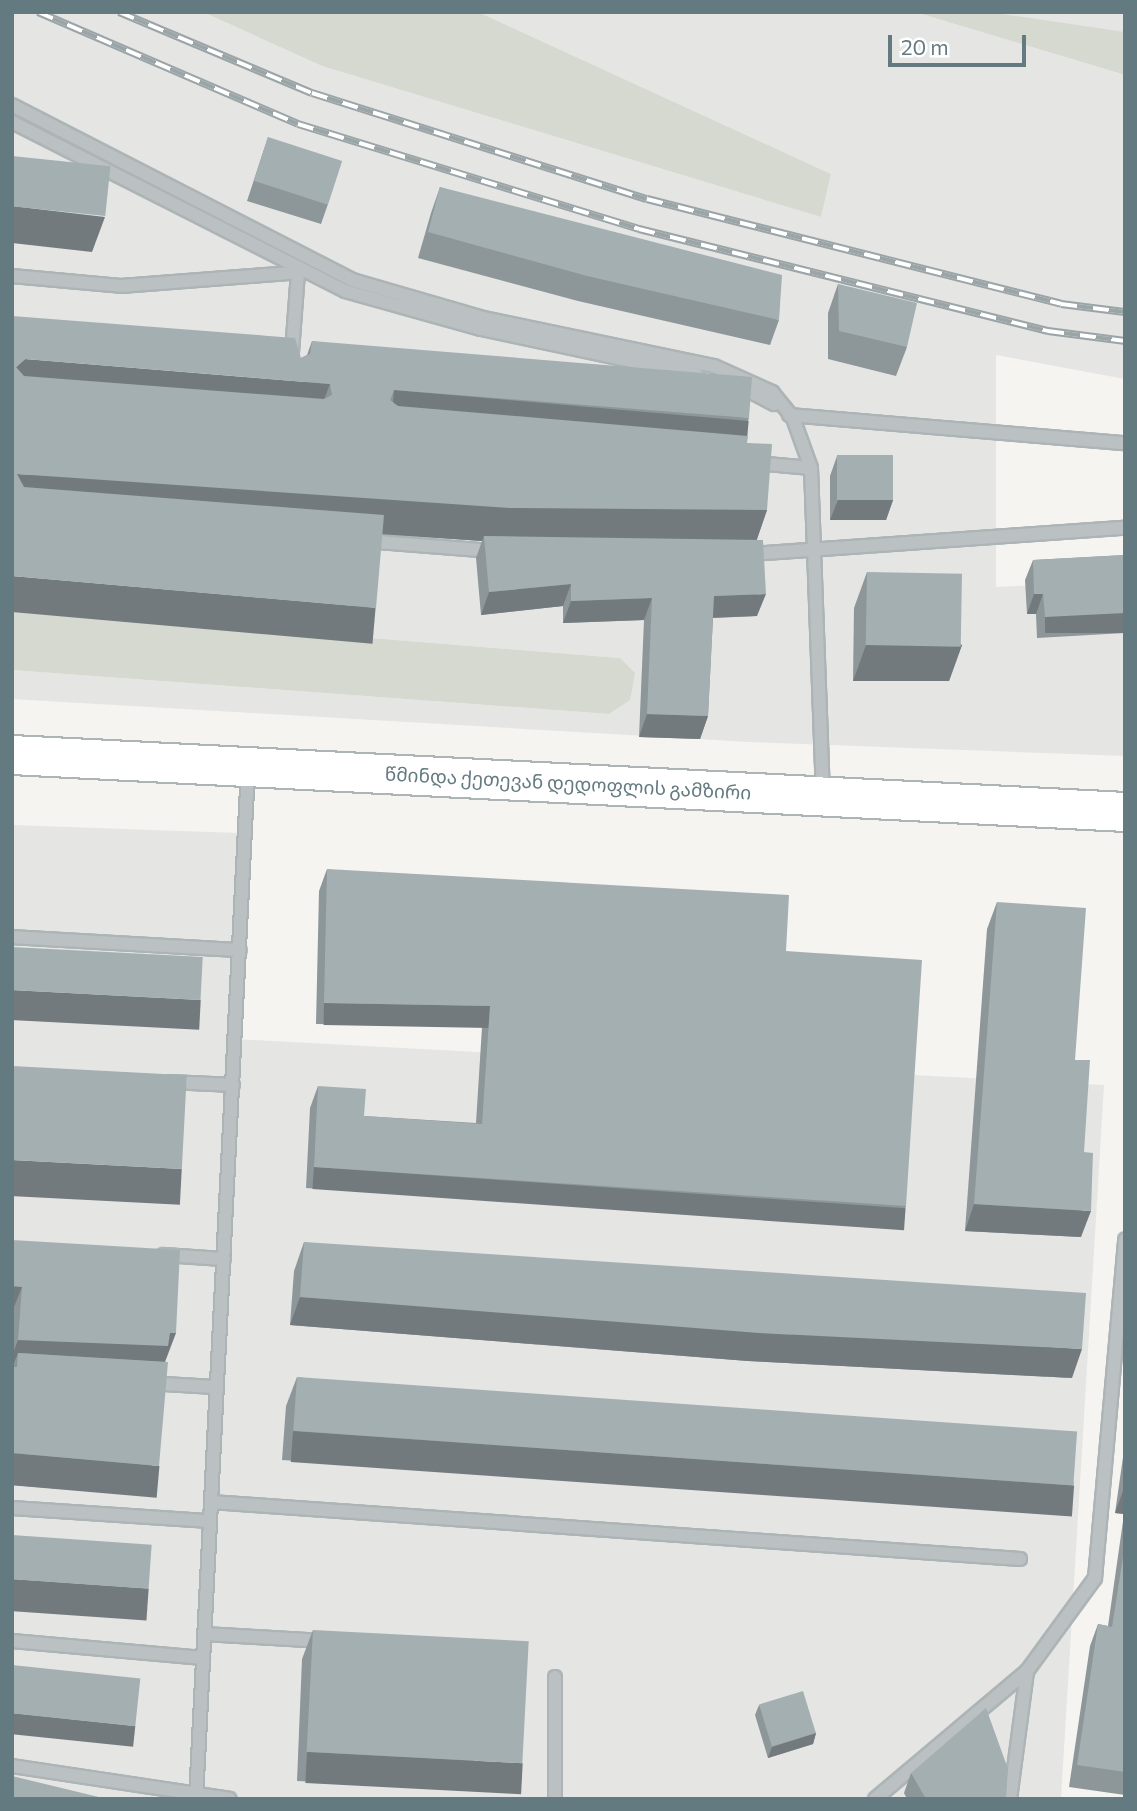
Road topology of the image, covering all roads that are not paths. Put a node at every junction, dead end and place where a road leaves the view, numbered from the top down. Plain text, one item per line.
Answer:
1 (12, 105) edge
2 (12, 122) edge
3 (304, 269) junction
4 (13, 280) edge
5 (291, 370) edge
6 (793, 418) junction
7 (1125, 443) edge
8 (742, 462) edge
9 (811, 468) junction
10 (1125, 527) edge
11 (345, 539) edge
12 (819, 550) junction
13 (511, 551) edge
14 (732, 554) edge
15 (12, 755) edge
16 (248, 766) junction
17 (824, 796) junction
18 (1125, 812) edge
19 (12, 937) edge
20 (240, 950) junction
21 (150, 1082) edge
22 (233, 1084) junction
23 (1125, 1239) edge
24 (144, 1254) edge
25 (224, 1259) junction
26 (135, 1382) edge
27 (217, 1387) junction
28 (211, 1502) junction
29 (12, 1508) edge
30 (210, 1521) junction
31 (1020, 1559) dead end
32 (204, 1634) junction
33 (12, 1641) edge
34 (343, 1642) edge
35 (203, 1658) junction
36 (1027, 1671) junction
37 (555, 1677) dead end
38 (12, 1766) edge
39 (196, 1797) edge
40 (230, 1799) edge
41 (555, 1799) edge
42 (875, 1799) edge
43 (1010, 1799) edge

1 - 3 lane
2 - 3 lane
3 - 4 lane
3 - 5 lane
3 - 6 lane
6 - 7 lane
6 - 9 lane
8 - 9 lane
9 - 12 lane
10 - 12 lane
11 - 13 lane
12 - 14 lane
12 - 17 lane
15 - 16 main road, წმინდა ქეთევან დედოფლის გამზირი
16 - 17 main road, წმინდა ქეთევან დედოფლის გამზირი
16 - 20 lane
17 - 18 main road, წმინდა ქეთევან დედოფლის გამზირი
19 - 20 lane
20 - 22 lane
21 - 22 lane
22 - 25 lane
23 - 36 lane
24 - 25 lane
25 - 27 lane
26 - 27 lane
27 - 28 lane
28 - 30 lane
28 - 31 lane
29 - 30 lane
30 - 32 lane
32 - 34 lane
32 - 35 lane
33 - 35 lane
35 - 39 lane
36 - 42 lane
36 - 43 lane
37 - 41 lane
38 - 39 lane
39 - 40 lane

